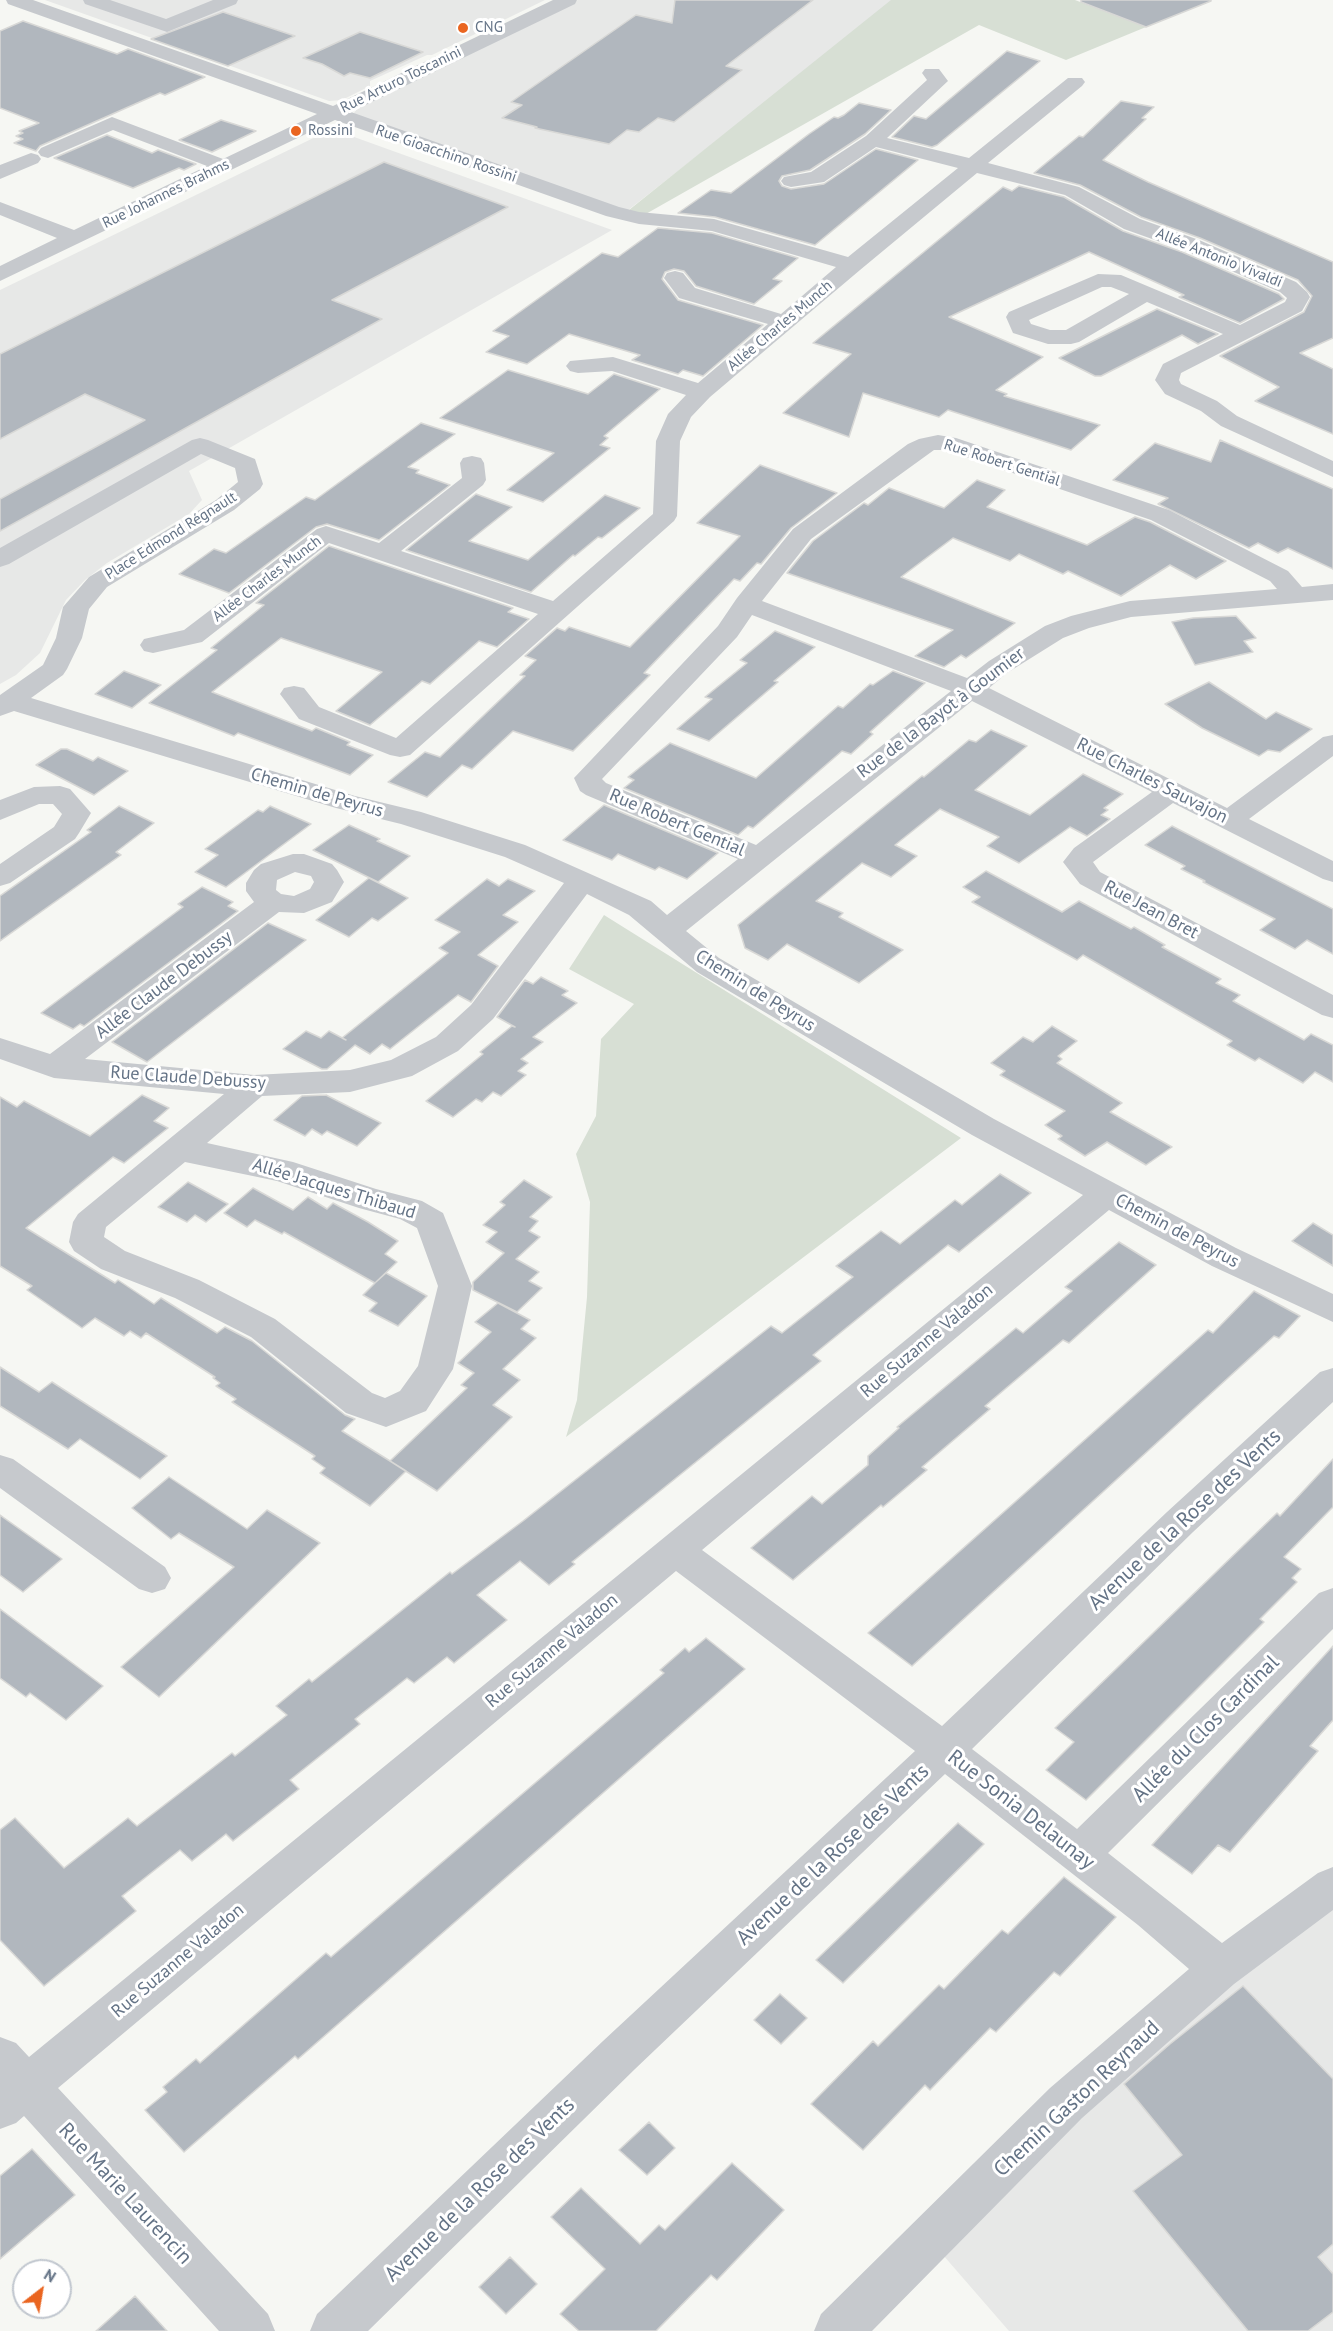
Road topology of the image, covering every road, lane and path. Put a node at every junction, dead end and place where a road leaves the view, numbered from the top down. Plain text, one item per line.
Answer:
1 (19, 0) edge
2 (92, 0) edge
3 (229, 0) edge
4 (568, 0) edge
5 (932, 73) dead end
6 (1075, 82) dead end
7 (332, 114) junction
8 (873, 140) junction
9 (976, 165) junction
10 (224, 166) junction
11 (0, 173) edge
12 (791, 181) dead end
13 (0, 208) edge
14 (75, 238) junction
15 (852, 265) junction
16 (0, 274) edge
17 (675, 278) dead end
18 (1146, 293) junction
19 (784, 322) junction
20 (1241, 333) junction
21 (578, 366) dead end
22 (702, 392) junction
23 (472, 463) dead end
24 (1333, 470) edge
25 (384, 552) junction
26 (0, 559) edge
27 (1333, 592) edge
28 (1292, 595) junction
29 (746, 604) junction
30 (556, 611) junction
31 (153, 645) dead end
32 (969, 689) junction
33 (294, 694) dead end
34 (6, 704) edge
35 (1332, 745) edge
36 (1172, 791) junction
37 (0, 811) edge
38 (1230, 820) junction
39 (757, 856) junction
40 (3, 868) edge
41 (1333, 873) edge
42 (582, 880) junction
43 (273, 902) dead end
44 (666, 931) junction
45 (1333, 1008) edge
46 (0, 1048) edge
47 (54, 1068) junction
48 (254, 1086) junction
49 (179, 1149) junction
50 (1106, 1194) junction
51 (1333, 1309) edge
52 (1333, 1381) edge
53 (0, 1469) edge
54 (675, 1550) junction
55 (152, 1578) dead end
56 (1333, 1604) edge
57 (944, 1750) junction
58 (1079, 1855) junction
59 (1333, 1887) edge
60 (1219, 1970) junction
61 (9, 2084) edge
62 (251, 2331) edge
63 (334, 2331) edge
64 (838, 2331) edge

1 - 7 street, Rue Gioacchino Rossini
2 - 3 street
4 - 7 street, Rue Arturo Toscanini
5 - 8 street
6 - 9 street, Allée Charles Munch
7 - 10 street, Rue Johannes Brahms
7 - 15 street, Rue Gioacchino Rossini
8 - 9 street, Allée Antonio Vivaldi
8 - 12 street
9 - 15 street, Allée Charles Munch
9 - 20 street, Allée Antonio Vivaldi
10 - 11 street
10 - 14 street, Rue Johannes Brahms
13 - 14 street
14 - 16 street, Rue Johannes Brahms
15 - 19 street, Allée Charles Munch
17 - 19 street
18 - 18 street
18 - 20 street
19 - 22 street, Allée Charles Munch
20 - 24 street, Allée Antonio Vivaldi
21 - 22 street
22 - 30 street, Allée Charles Munch
23 - 25 street
25 - 30 street, Allée Charles Munch
25 - 31 street, Allée Charles Munch
26 - 34 street, Place Edmond Régnault
27 - 28 street, Rue de la Bayot à Goumier
28 - 29 street, Rue Robert Gential
28 - 32 street, Rue de la Bayot à Goumier
29 - 32 street
29 - 39 street, Rue Robert Gential
30 - 33 street, Allée Charles Munch
32 - 36 street, Rue Charles Sauvajon
32 - 39 street, Rue de la Bayot à Goumier
34 - 42 street, Chemin de Peyrus
35 - 38 street
36 - 38 street, Rue Charles Sauvajon
36 - 45 street, Rue Jean Bret
37 - 40 street
38 - 41 street, Rue Charles Sauvajon
39 - 44 street, Rue de la Bayot à Goumier
42 - 44 street, Chemin de Peyrus
42 - 48 street, Rue Claude Debussy
43 - 47 street, Allée Claude Debussy
44 - 50 street, Chemin de Peyrus
46 - 47 street, Rue Claude Debussy
47 - 48 street, Rue Claude Debussy
48 - 49 street, Allée Jacques Thibaud
49 - 49 street, Allée Jacques Thibaud
50 - 51 street, Chemin de Peyrus
50 - 54 street, Rue Suzanne Valadon
52 - 57 street, Avenue de la Rose des Vents
53 - 55 street
54 - 57 street, Rue Sonia Delaunay
54 - 61 street, Rue Suzanne Valadon
56 - 58 street, Allée du Clos Cardinal
57 - 58 street, Rue Sonia Delaunay
57 - 63 street, Avenue de la Rose des Vents
58 - 60 street, Rue Sonia Delaunay
59 - 60 street, Chemin Gaston Reynaud
60 - 64 street, Chemin Gaston Reynaud
61 - 62 street, Rue Marie Laurencin

